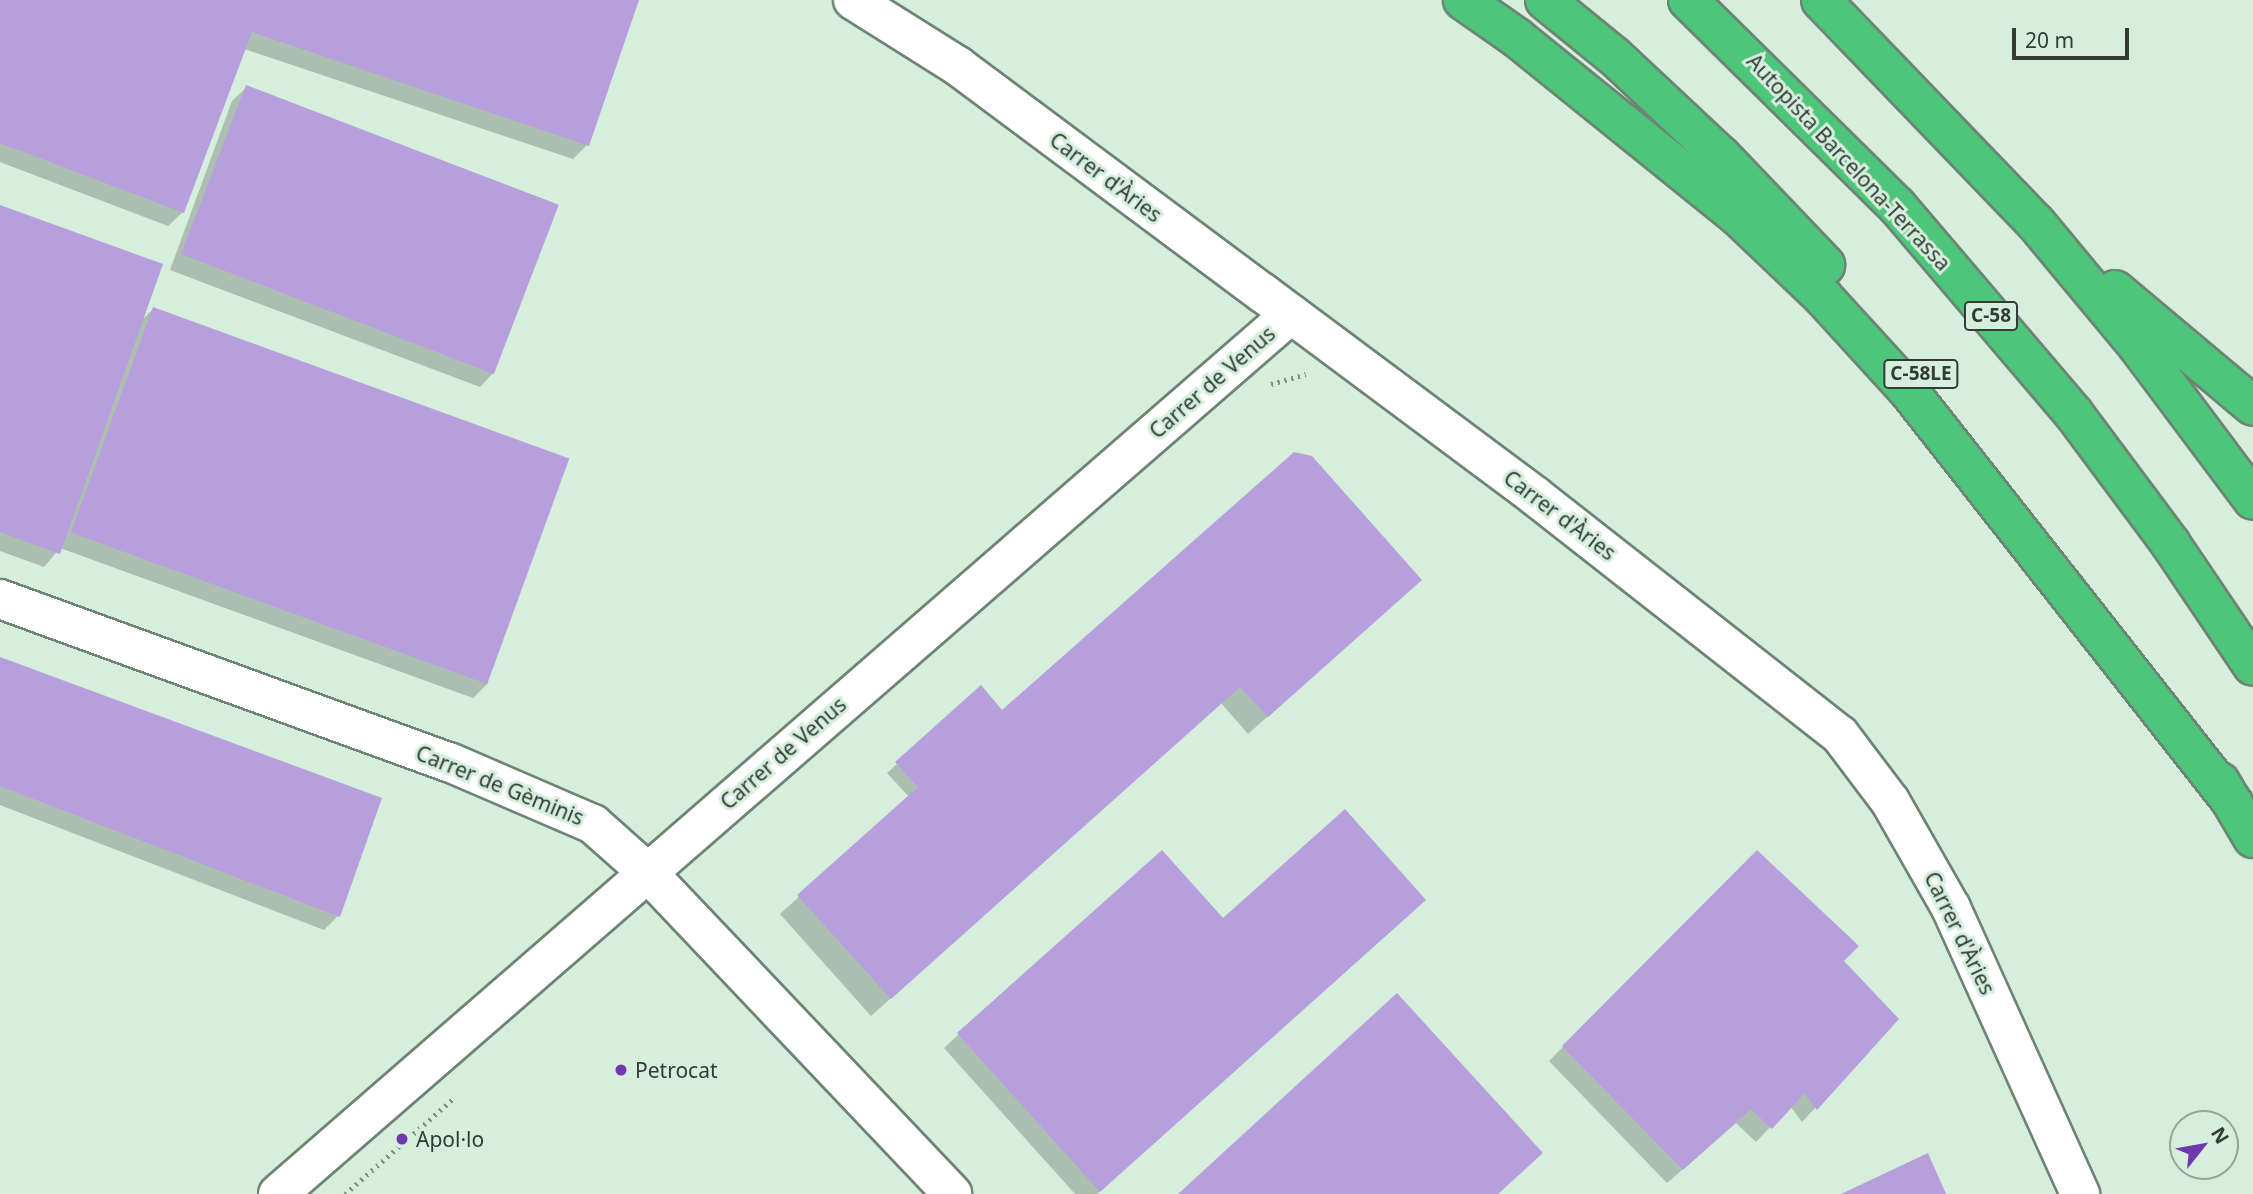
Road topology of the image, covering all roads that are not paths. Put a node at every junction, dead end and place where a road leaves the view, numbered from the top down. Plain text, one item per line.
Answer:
1 (853, 0) edge
2 (1463, 0) edge
3 (1545, 0) edge
4 (1688, 0) edge
5 (1821, 0) edge
6 (2035, 222) junction
7 (1291, 314) junction
8 (2253, 406) edge
9 (2253, 500) edge
10 (0, 599) edge
11 (2253, 666) edge
12 (2233, 803) junction
13 (2253, 838) edge
14 (646, 872) junction
15 (278, 1194) edge
16 (952, 1194) edge
17 (2080, 1194) edge

1 - 7 street, Carrer d'Àries
2 - 12 highway
3 - 12 highway, C-58LE
4 - 11 highway, Autopista Barcelona-Terrassa / C-58
5 - 6 highway
6 - 8 highway
6 - 9 highway
7 - 14 street, Carrer de Venus
7 - 17 street, Carrer d'Àries
10 - 14 street, Carrer de Gèminis
12 - 13 highway, C-58LE
14 - 15 street, Carrer de Venus
14 - 16 street, Carrer de Gèminis

